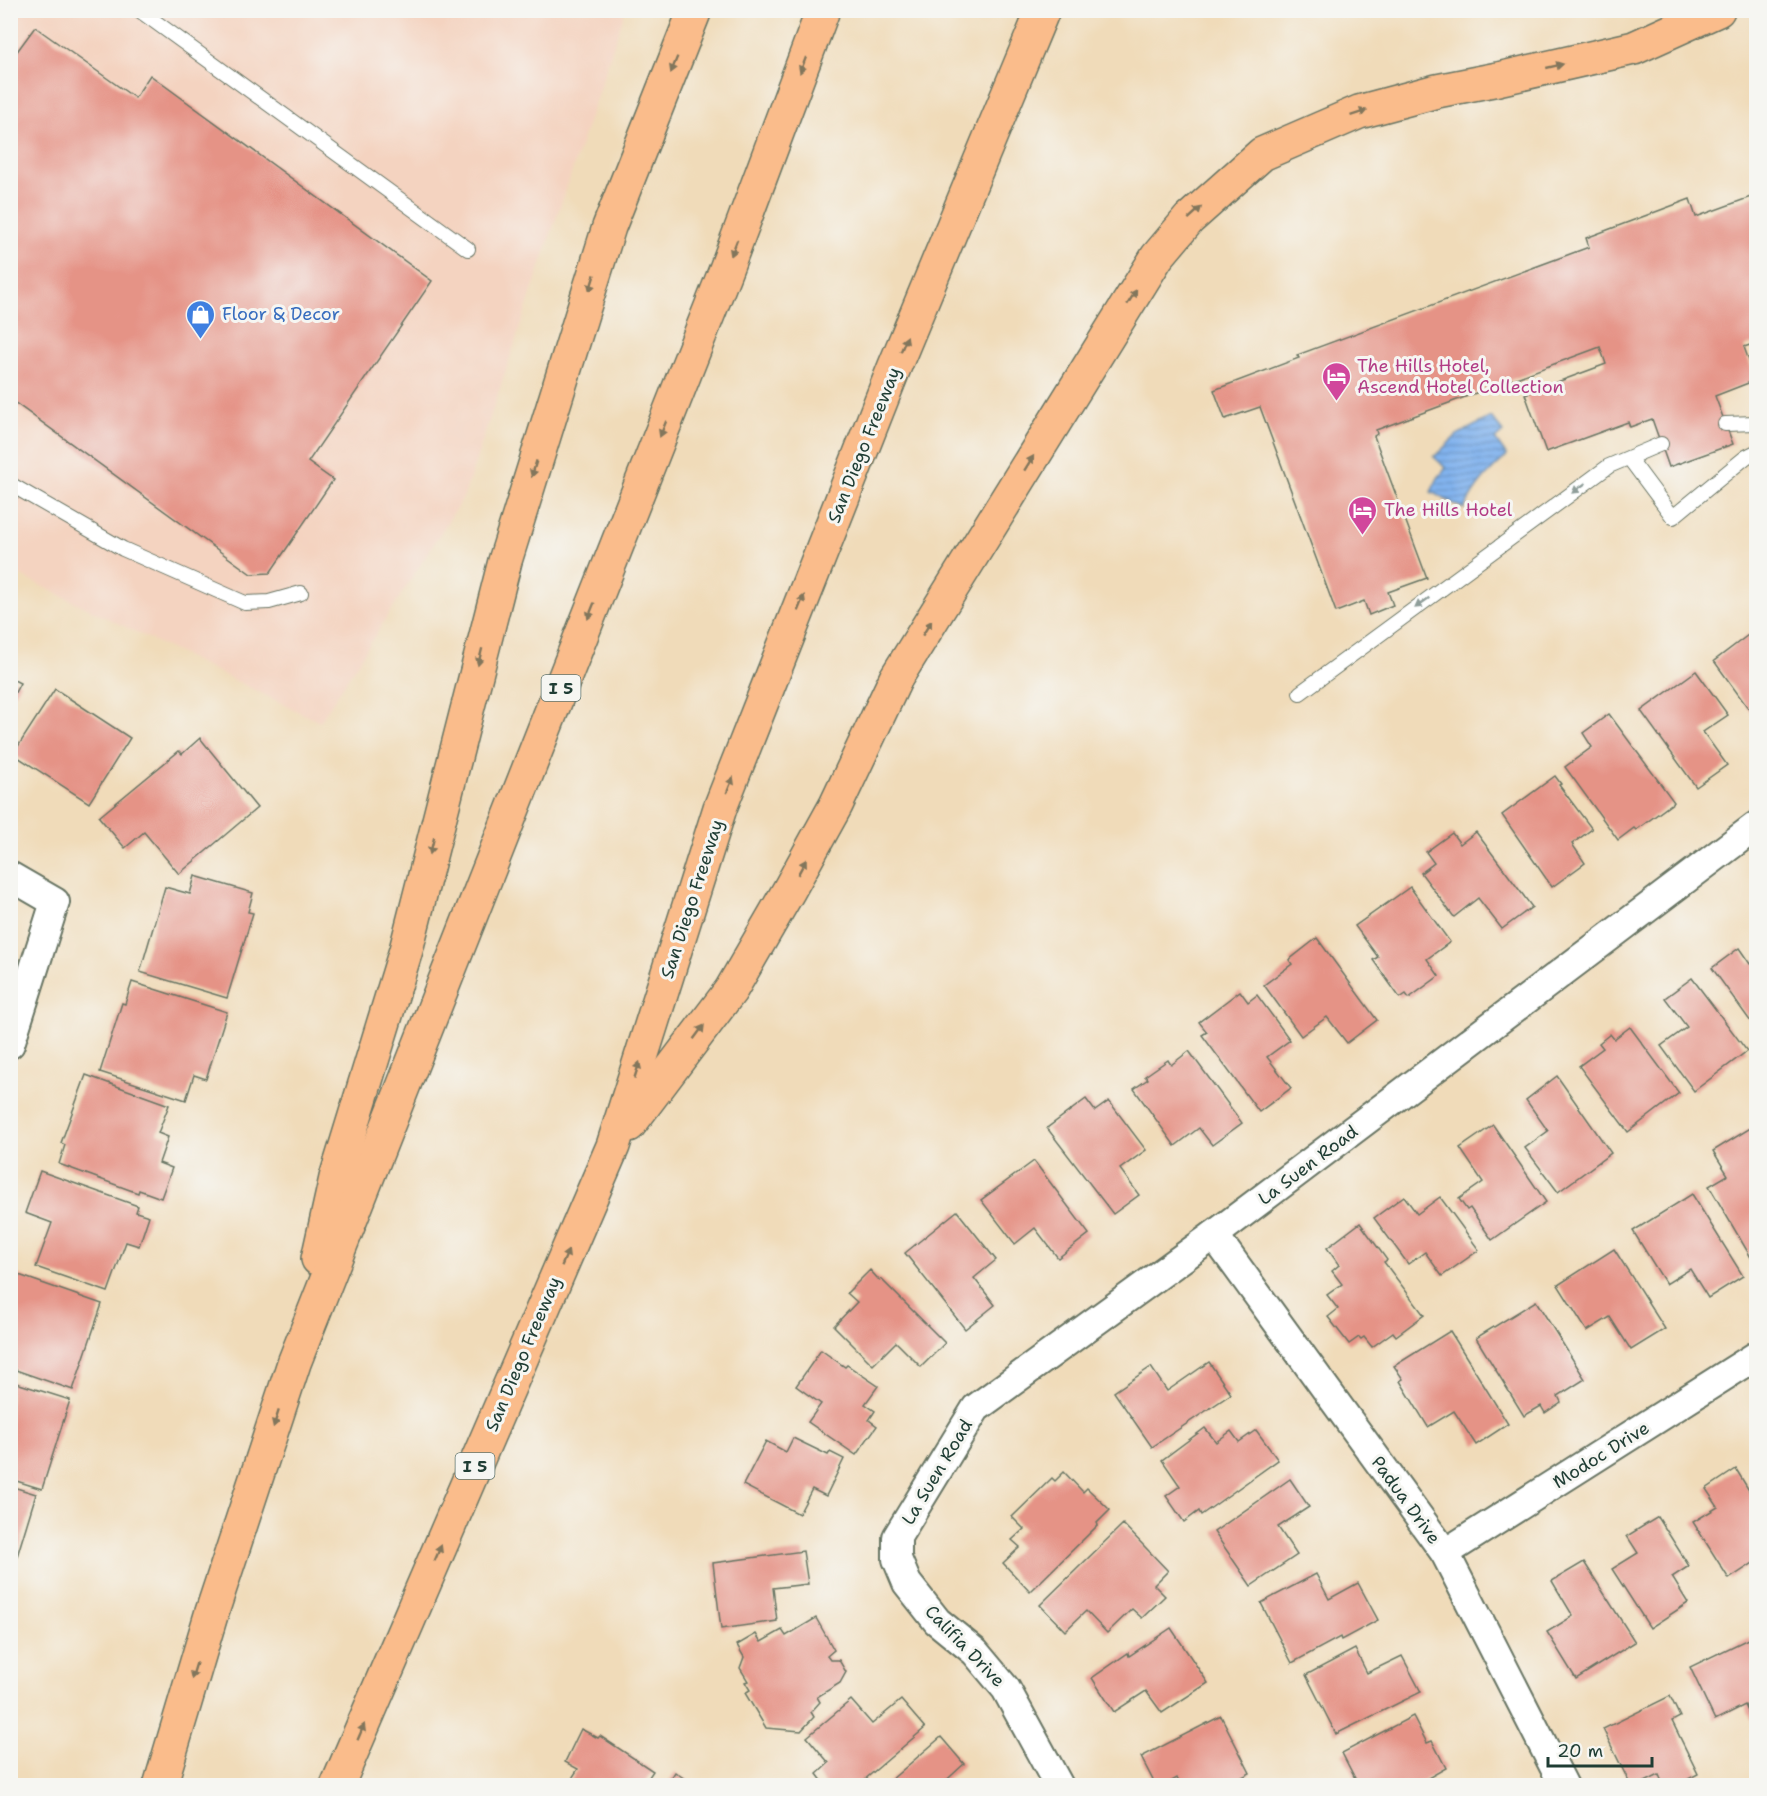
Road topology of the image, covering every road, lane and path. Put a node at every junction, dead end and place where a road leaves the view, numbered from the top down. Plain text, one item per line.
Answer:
1 (139, 10) edge
2 (696, 10) edge
3 (823, 10) edge
4 (1043, 10) edge
5 (1718, 10) edge
6 (468, 249) dead end
7 (1756, 423) edge
8 (1725, 424) dead end
9 (1661, 444) dead end
10 (1756, 452) edge
11 (1629, 458) junction
12 (10, 484) edge
13 (301, 593) dead end
14 (1300, 693) dead end
15 (1756, 826) edge
16 (10, 876) edge
17 (10, 1044) edge
18 (613, 1146) junction
19 (1214, 1235) junction
20 (1756, 1356) edge
21 (294, 1363) junction
22 (897, 1537) joint
23 (1445, 1552) junction
24 (160, 1785) edge
25 (337, 1785) edge
26 (1059, 1785) edge
27 (1564, 1785) edge

1 - 6 lane
2 -> 21 highway
3 -> 21 highway, I 5
18 -> 4 highway, San Diego Freeway / I 5
18 -> 5 highway
7 - 8 lane
9 - 11 lane
10 - 11 lane
11 -> 14 lane
12 - 13 lane
15 - 19 street, La Suen Road
16 - 17 street
25 -> 18 highway, San Diego Freeway / I 5
19 - 22 street, La Suen Road
19 - 23 street, Padua Drive
20 - 23 street, Modoc Drive
21 -> 24 highway, I 5
22 - 26 street, Califia Drive
23 - 27 street, Padua Drive

